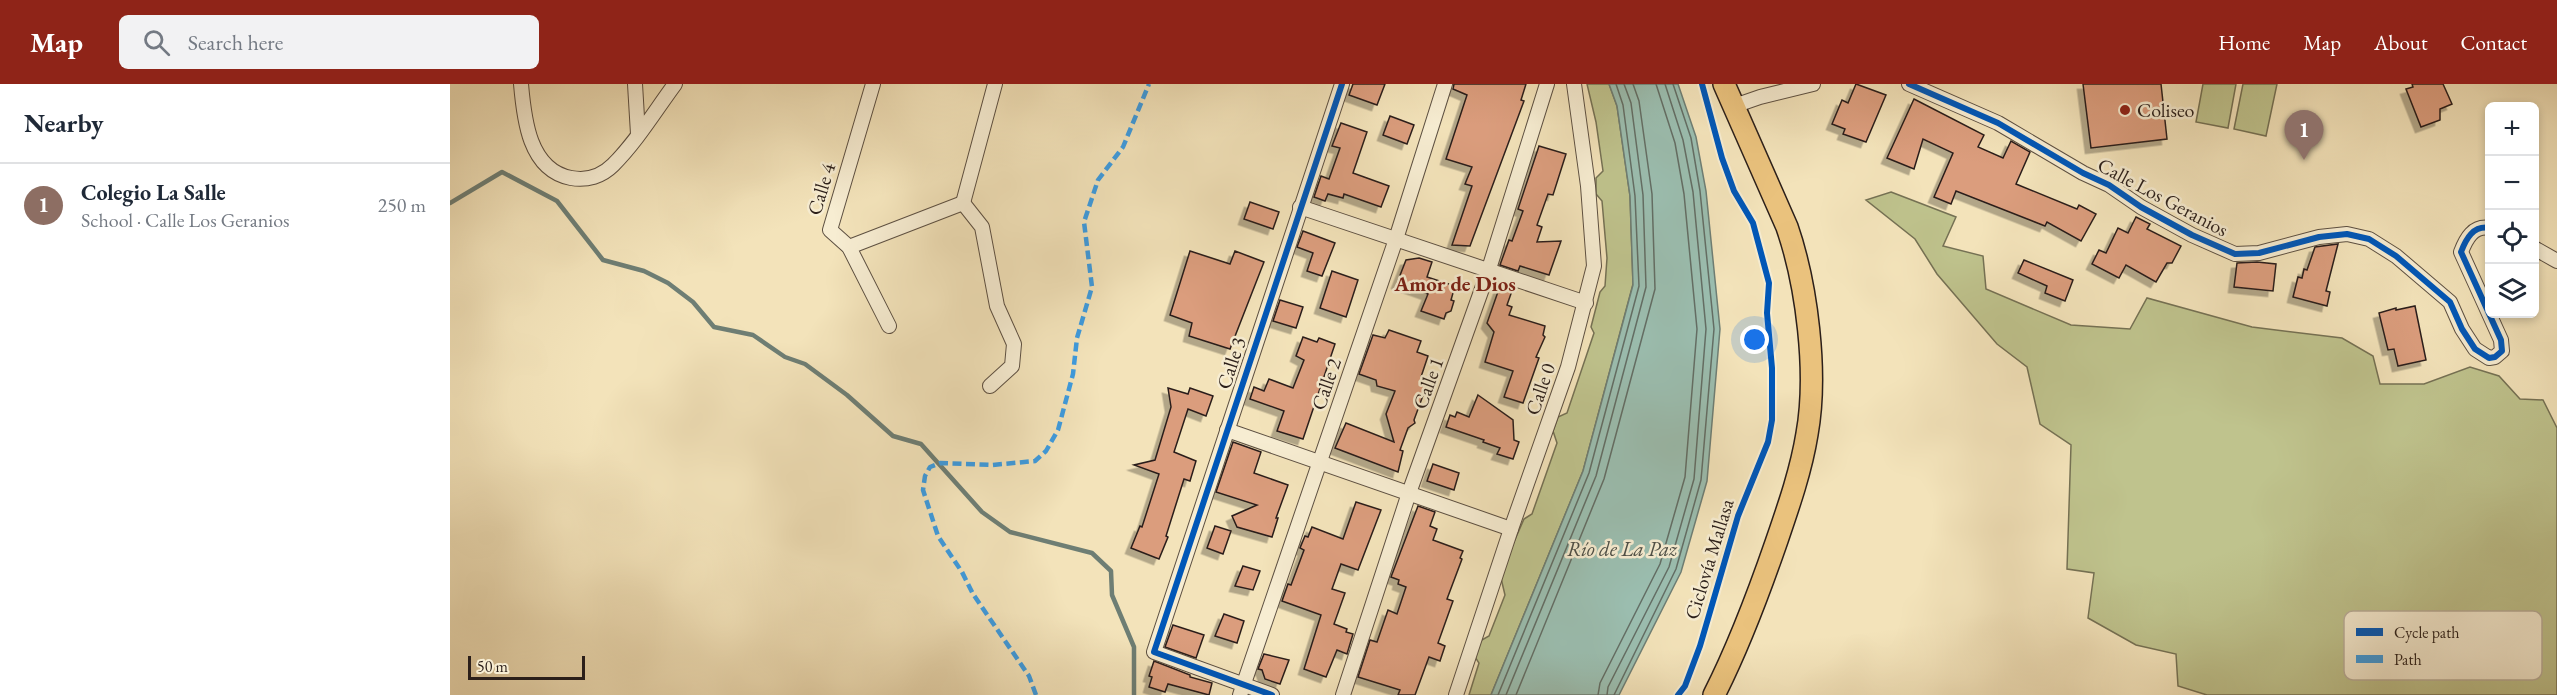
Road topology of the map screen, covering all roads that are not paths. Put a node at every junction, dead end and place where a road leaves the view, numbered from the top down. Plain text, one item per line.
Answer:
1 (521, 84) edge
2 (635, 84) edge
3 (675, 84) edge
4 (873, 84) edge
5 (995, 84) edge
6 (1342, 84) edge
7 (1445, 84) edge
8 (1547, 84) edge
9 (1574, 84) edge
10 (1724, 84) edge
11 (1813, 84) edge
12 (1909, 84) edge
13 (1734, 106) junction
14 (638, 134) junction
15 (963, 203) junction
16 (1300, 207) junction
17 (2485, 227) edge
18 (1396, 239) junction
19 (849, 246) junction
20 (2539, 250) edge
21 (2557, 261) edge
22 (1488, 272) junction
23 (1586, 303) junction
24 (889, 326) dead end
25 (990, 386) dead end
26 (1227, 430) junction
27 (1319, 462) junction
28 (1409, 494) junction
29 (1511, 529) junction
30 (1242, 690) edge
31 (1272, 695) edge
32 (1343, 695) edge
33 (1456, 695) edge
34 (1714, 695) edge

1 - 14 street
2 - 14 street
3 - 14 street
4 - 19 street, Calle 4
5 - 15 street
6 - 16 street, Calle 3
7 - 18 street, Calle 2
8 - 22 street, Calle 1
9 - 23 street, Calle 0
10 - 13 main road
11 - 13 street
12 - 17 street, Calle Los Geranios
13 - 34 main road
15 - 19 street
15 - 25 street
16 - 18 street
16 - 26 street, Calle 3
18 - 22 street
18 - 27 street, Calle 2
19 - 24 street, Calle 4
20 - 21 street
22 - 23 street
22 - 28 street, Calle 1
23 - 29 street, Calle 0
26 - 27 street
26 - 30 street, Calle 3
27 - 28 street
27 - 30 street, Calle 2
28 - 29 street
28 - 32 street, Calle 1
29 - 33 street, Calle 0
30 - 31 street

